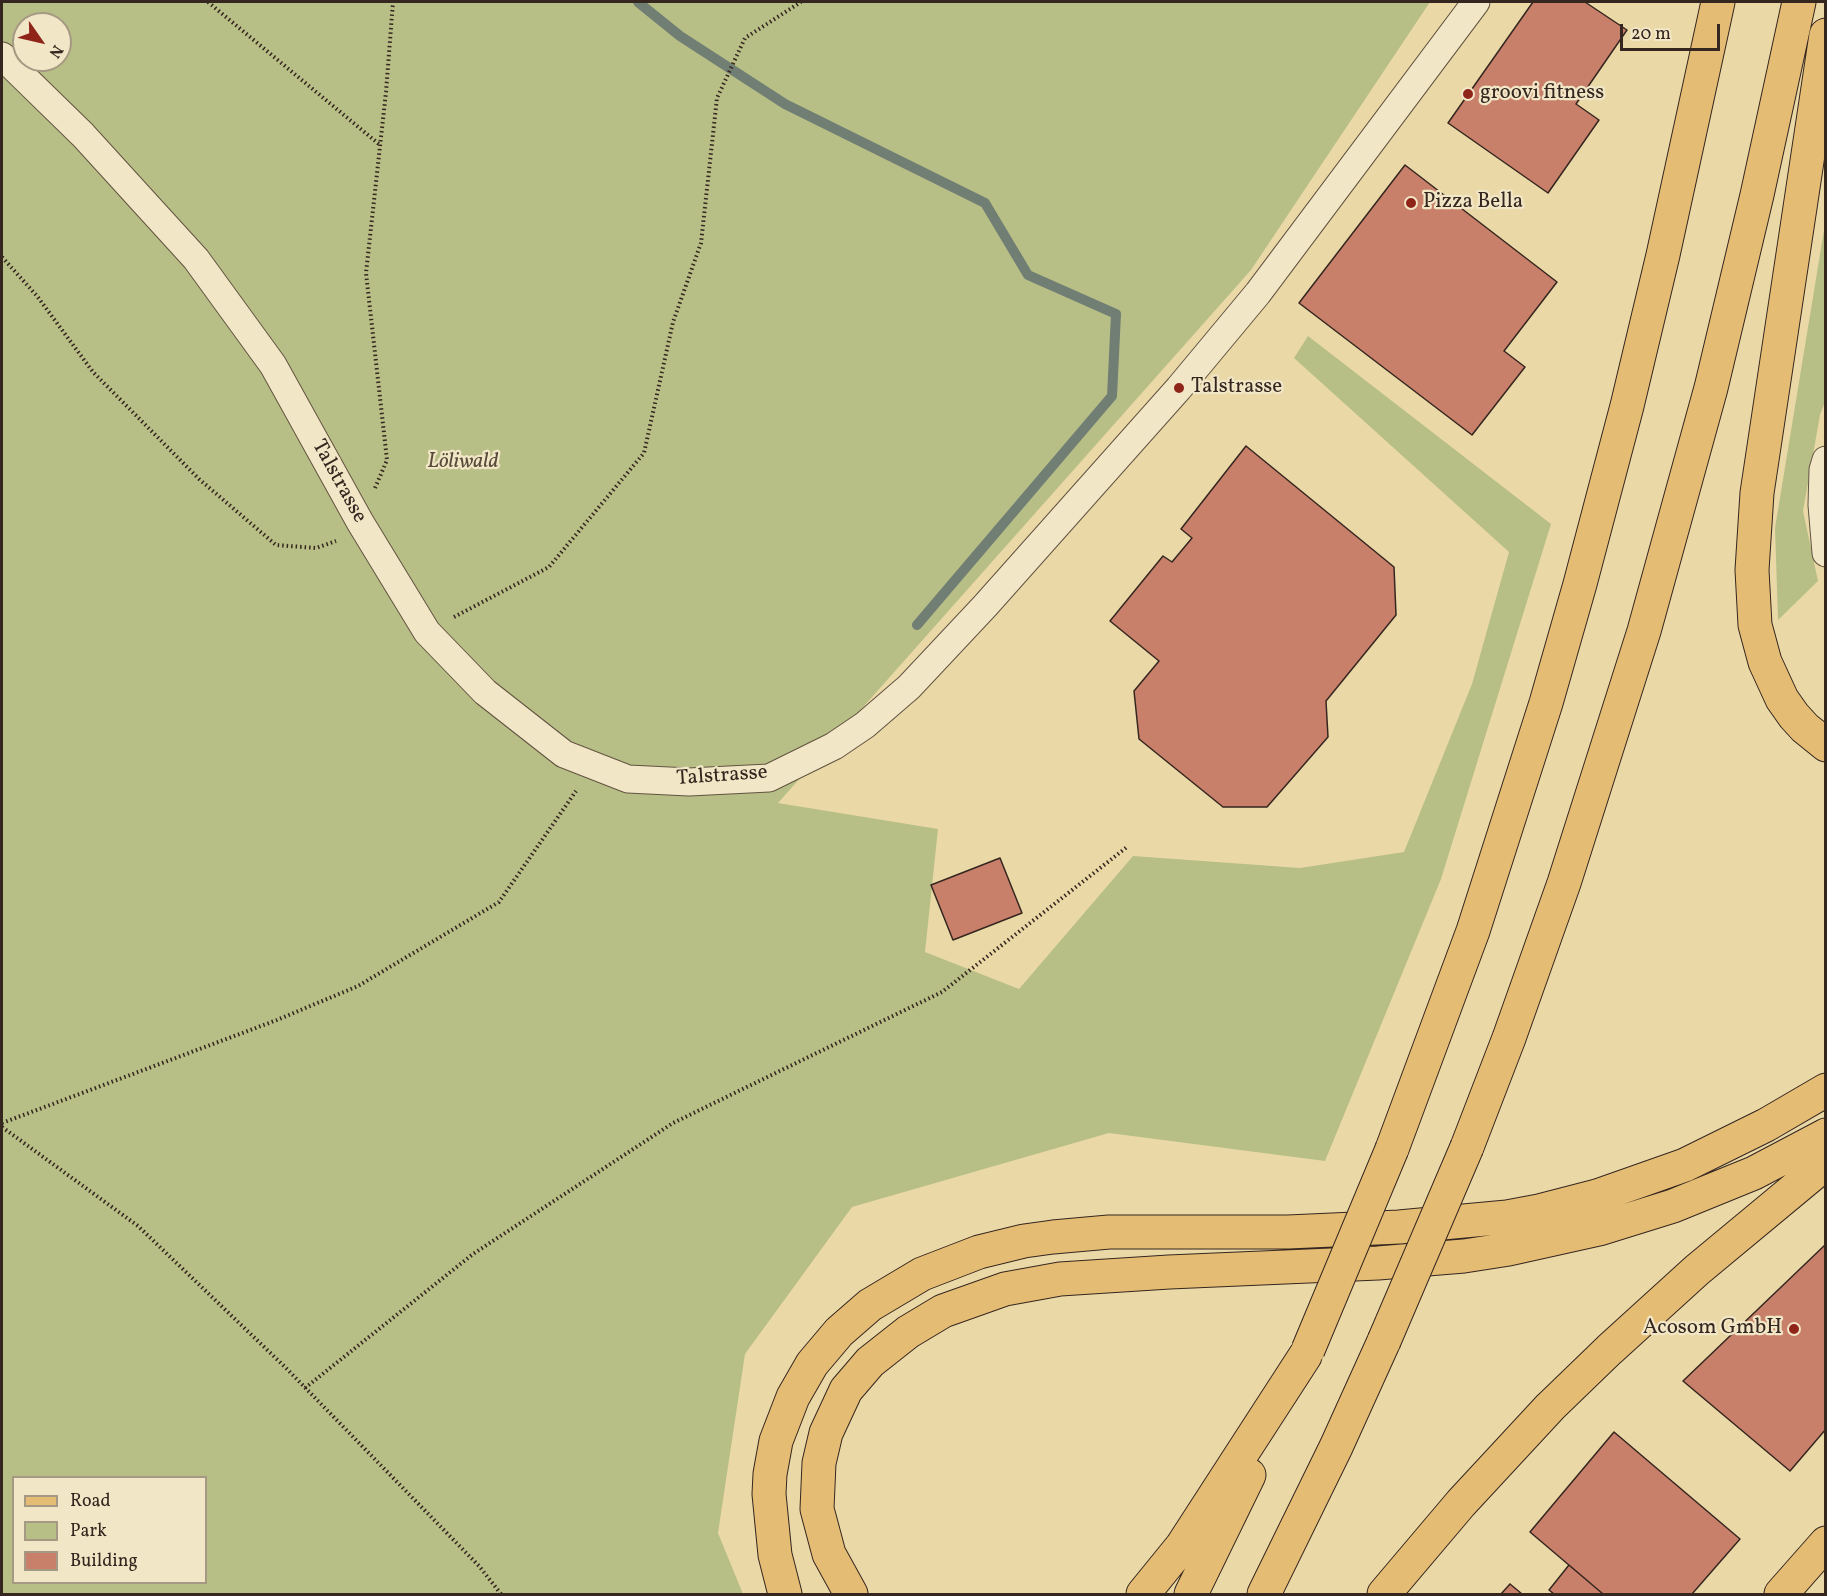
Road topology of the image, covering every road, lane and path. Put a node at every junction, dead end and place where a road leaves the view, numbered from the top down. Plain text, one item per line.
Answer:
1 (208, 2) edge
2 (393, 2) edge
3 (801, 2) edge
4 (1476, 2) edge
5 (1718, 2) edge
6 (1799, 2) edge
7 (1826, 35) edge
8 (2, 56) edge
9 (380, 145) junction
10 (2, 257) edge
11 (1826, 460) edge
12 (360, 522) junction
13 (1826, 553) edge
14 (427, 632) junction
15 (1826, 745) edge
16 (594, 766) junction
17 (1127, 847) dead end
18 (1826, 1090) edge
19 (2, 1125) edge
20 (1826, 1135) edge
21 (1826, 1163) edge
22 (1307, 1353) junction
23 (305, 1388) junction
24 (1826, 1543) edge
25 (501, 1594) edge
26 (785, 1594) edge
27 (851, 1594) edge
28 (1143, 1594) edge
29 (1191, 1594) edge
30 (1264, 1594) edge
31 (1384, 1594) edge
32 (1781, 1594) edge

1 - 9 path
2 - 9 path
3 - 14 path
4 - 16 street, Talstrasse
5 - 22 main road, bridge
6 - 30 main road, bridge
7 - 15 main road
8 - 12 street, Talstrasse
9 - 12 path
10 - 12 path
11 - 13 street
12 - 14 street, Talstrasse
14 - 16 street, Talstrasse
16 - 19 path
17 - 23 path
18 - 26 main road
19 - 23 path
20 - 27 main road
21 - 31 main road
22 - 28 main road
22 - 29 main road
23 - 25 path
24 - 32 main road

